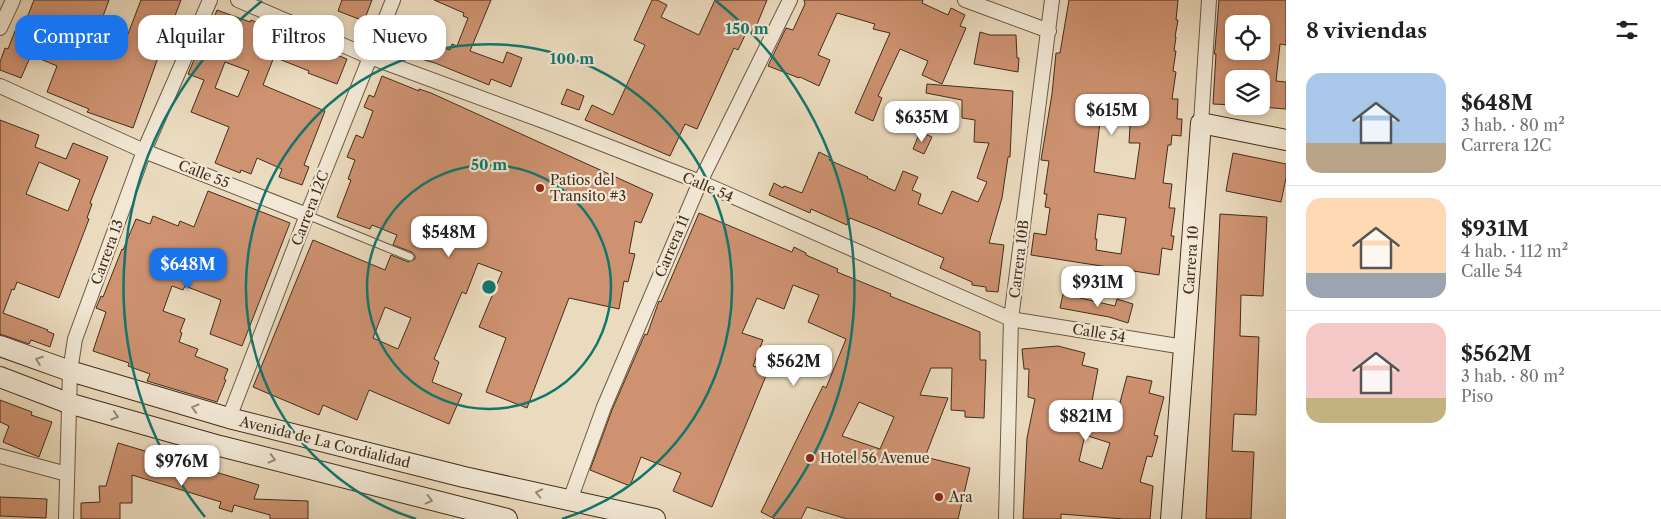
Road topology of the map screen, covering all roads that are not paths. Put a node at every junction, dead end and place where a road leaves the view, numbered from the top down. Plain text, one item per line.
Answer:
1 (13, 0) edge
2 (210, 0) edge
3 (238, 0) edge
4 (394, 0) edge
5 (790, 0) edge
6 (966, 0) edge
7 (1052, 0) edge
8 (1208, 0) edge
9 (388, 15) edge
10 (0, 28) edge
11 (1048, 31) junction
12 (354, 50) edge
13 (369, 60) edge
14 (378, 60) edge
15 (0, 86) edge
16 (1201, 123) junction
17 (1286, 140) edge
18 (144, 151) junction
19 (700, 182) junction
20 (307, 215) junction
21 (410, 257) dead end
22 (1011, 319) junction
23 (0, 346) edge
24 (1184, 347) junction
25 (70, 371) junction
26 (0, 377) edge
27 (68, 403) junction
28 (229, 418) junction
29 (0, 456) edge
30 (67, 474) junction
31 (570, 500) junction
32 (462, 514) edge
33 (66, 519) edge
34 (507, 519) edge
35 (655, 519) edge
36 (1006, 519) edge
37 (1171, 519) edge

1 - 10 street
2 - 18 street, Carrera 13
3 - 12 street, Calle 54
4 - 9 street, Carrera 12C
5 - 19 street, Carrera 11
6 - 11 street
7 - 11 street, Carrera 10B
8 - 16 street, Carrera 10
11 - 22 street, Carrera 10B
13 - 20 street, Carrera 12C
14 - 19 street, Calle 54
15 - 18 street, Calle 55
16 - 17 main road
16 - 24 main road, Carrera 10
18 - 20 street, Calle 55
18 - 25 street, Carrera 13
19 - 22 street, Calle 54
19 - 31 street, Carrera 11
20 - 21 lane, Calle 55
20 - 28 street, Carrera 12C
22 - 24 street, Calle 54
22 - 36 street, Carrera 10B
25 -> 23 main road, Avenida de La Cordialidad
24 - 37 main road, Carrera 10
25 - 27 street, Carrera 13
28 -> 25 main road, Avenida de La Cordialidad
26 - 27 main road
27 - 30 street, Carrera 13
27 -> 32 main road
31 -> 28 main road, Avenida de La Cordialidad
29 - 30 street
30 - 33 street, Carrera 13
31 - 35 main road, Avenida de La Cordialidad
32 - 34 main road

